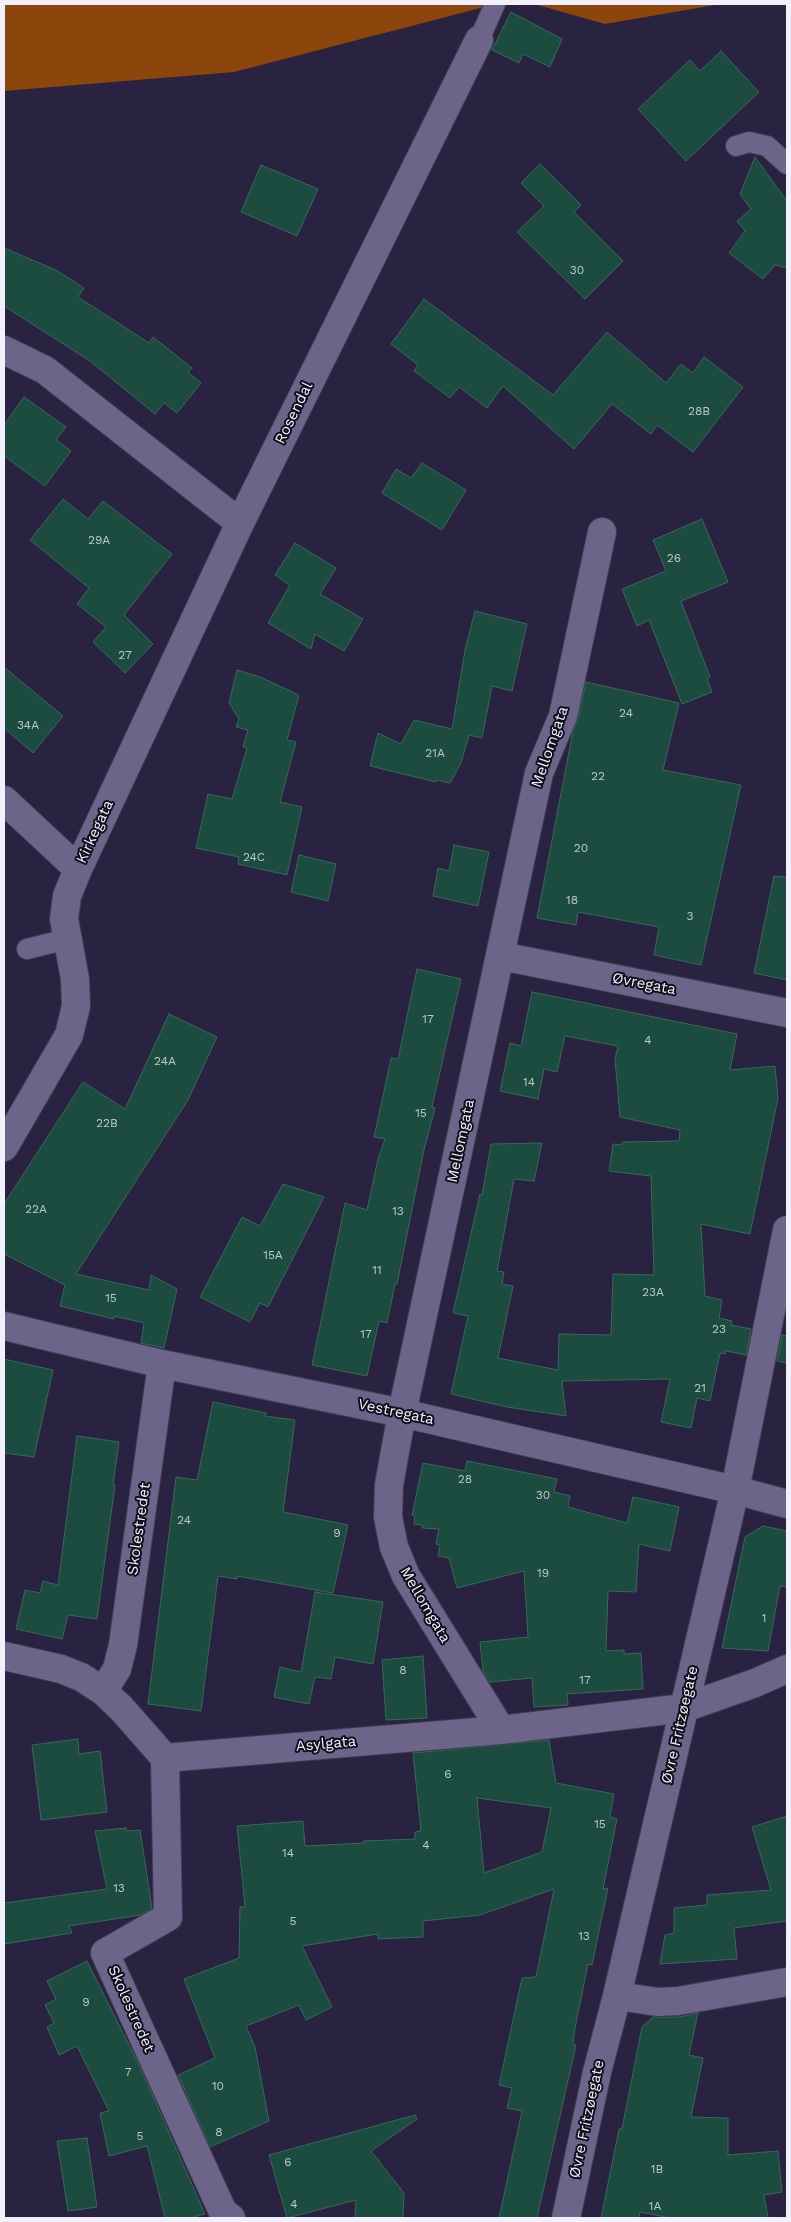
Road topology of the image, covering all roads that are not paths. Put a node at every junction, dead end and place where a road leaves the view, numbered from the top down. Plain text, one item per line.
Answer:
1 (495, 4) edge
2 (479, 40) joint
3 (736, 146) dead end
4 (787, 164) edge
5 (4, 350) edge
6 (240, 523) junction
7 (602, 532) dead end
8 (4, 800) edge
9 (78, 869) junction
10 (67, 939) junction
11 (27, 949) dead end
12 (501, 956) junction
13 (787, 1013) edge
14 (4, 1147) edge
15 (787, 1230) edge
16 (4, 1326) edge
17 (162, 1364) junction
18 (402, 1413) junction
19 (735, 1490) junction
20 (787, 1504) edge
21 (4, 1656) edge
22 (787, 1669) edge
23 (103, 1691) junction
24 (684, 1708) junction
25 (501, 1730) junction
26 (165, 1758) junction
27 (787, 1982) edge
28 (617, 1996) junction
29 (231, 2218) edge
30 (566, 2218) edge

1 - 2 lane
2 - 6 street, Rosendal
3 - 4 lane
5 - 6 street
6 - 9 street, Kirkegata
7 - 12 street, Mellomgata
8 - 9 street
9 - 10 street, Kirkegata
10 - 11 lane
10 - 14 street, Kirkegata
12 - 13 street, Øvregata
12 - 18 street, Mellomgata
15 - 19 street, Øvre Fritzøegate
16 - 17 street, Vestregata
17 - 18 street, Vestregata
17 - 23 street, Skolestredet
18 - 19 street, Vestregata
18 - 25 street, Mellomgata
19 - 20 street, Vestregata
19 - 24 street, Øvre Fritzøegate
21 - 23 street
22 - 24 street, Asylgata
23 - 26 street
24 - 25 street, Asylgata
24 - 28 street, Øvre Fritzøegate
25 - 26 street, Asylgata
26 - 29 street, Skolestredet
27 - 28 street
28 - 30 street, Øvre Fritzøegate

